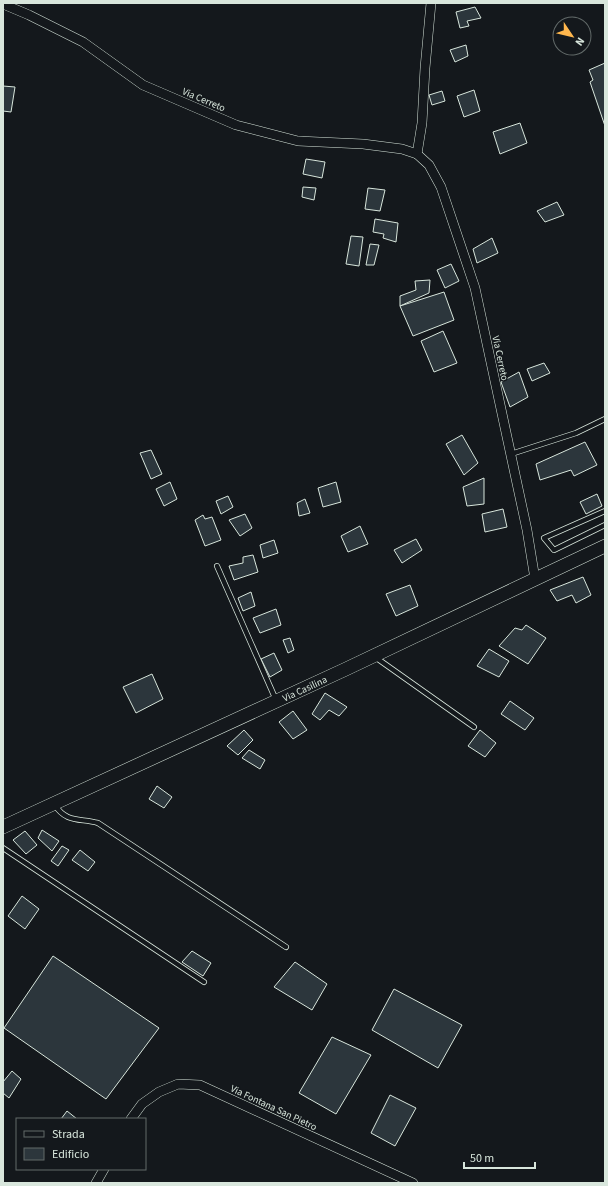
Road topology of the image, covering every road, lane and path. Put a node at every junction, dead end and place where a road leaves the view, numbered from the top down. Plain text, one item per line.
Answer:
1 (431, 3) edge
2 (3, 4) edge
3 (417, 154) junction
4 (605, 419) edge
5 (511, 454) junction
6 (605, 511) edge
7 (605, 526) edge
8 (605, 546) edge
9 (217, 566) dead end
10 (535, 579) junction
11 (374, 656) junction
12 (276, 701) junction
13 (474, 727) dead end
14 (54, 803) junction
15 (3, 827) edge
16 (3, 848) edge
17 (286, 947) dead end
18 (204, 982) dead end
19 (132, 1118) edge
20 (103, 1170) edge
21 (96, 1183) edge
22 (413, 1183) edge

1 - 3 street
2 - 3 street, Via Cerreto
3 - 5 street, Via Cerreto
4 - 5 lane
5 - 10 street, Via Cerreto
6 - 7 lane
8 - 10 main road, Via Casilina
9 - 12 lane
10 - 11 main road, Via Casilina
11 - 12 main road, Via Casilina
11 - 13 lane
12 - 14 main road, Via Casilina
14 - 15 main road, Via Casilina
14 - 17 lane
16 - 18 lane
19 - 22 street, Via Fontana San Pietro
20 - 21 street

